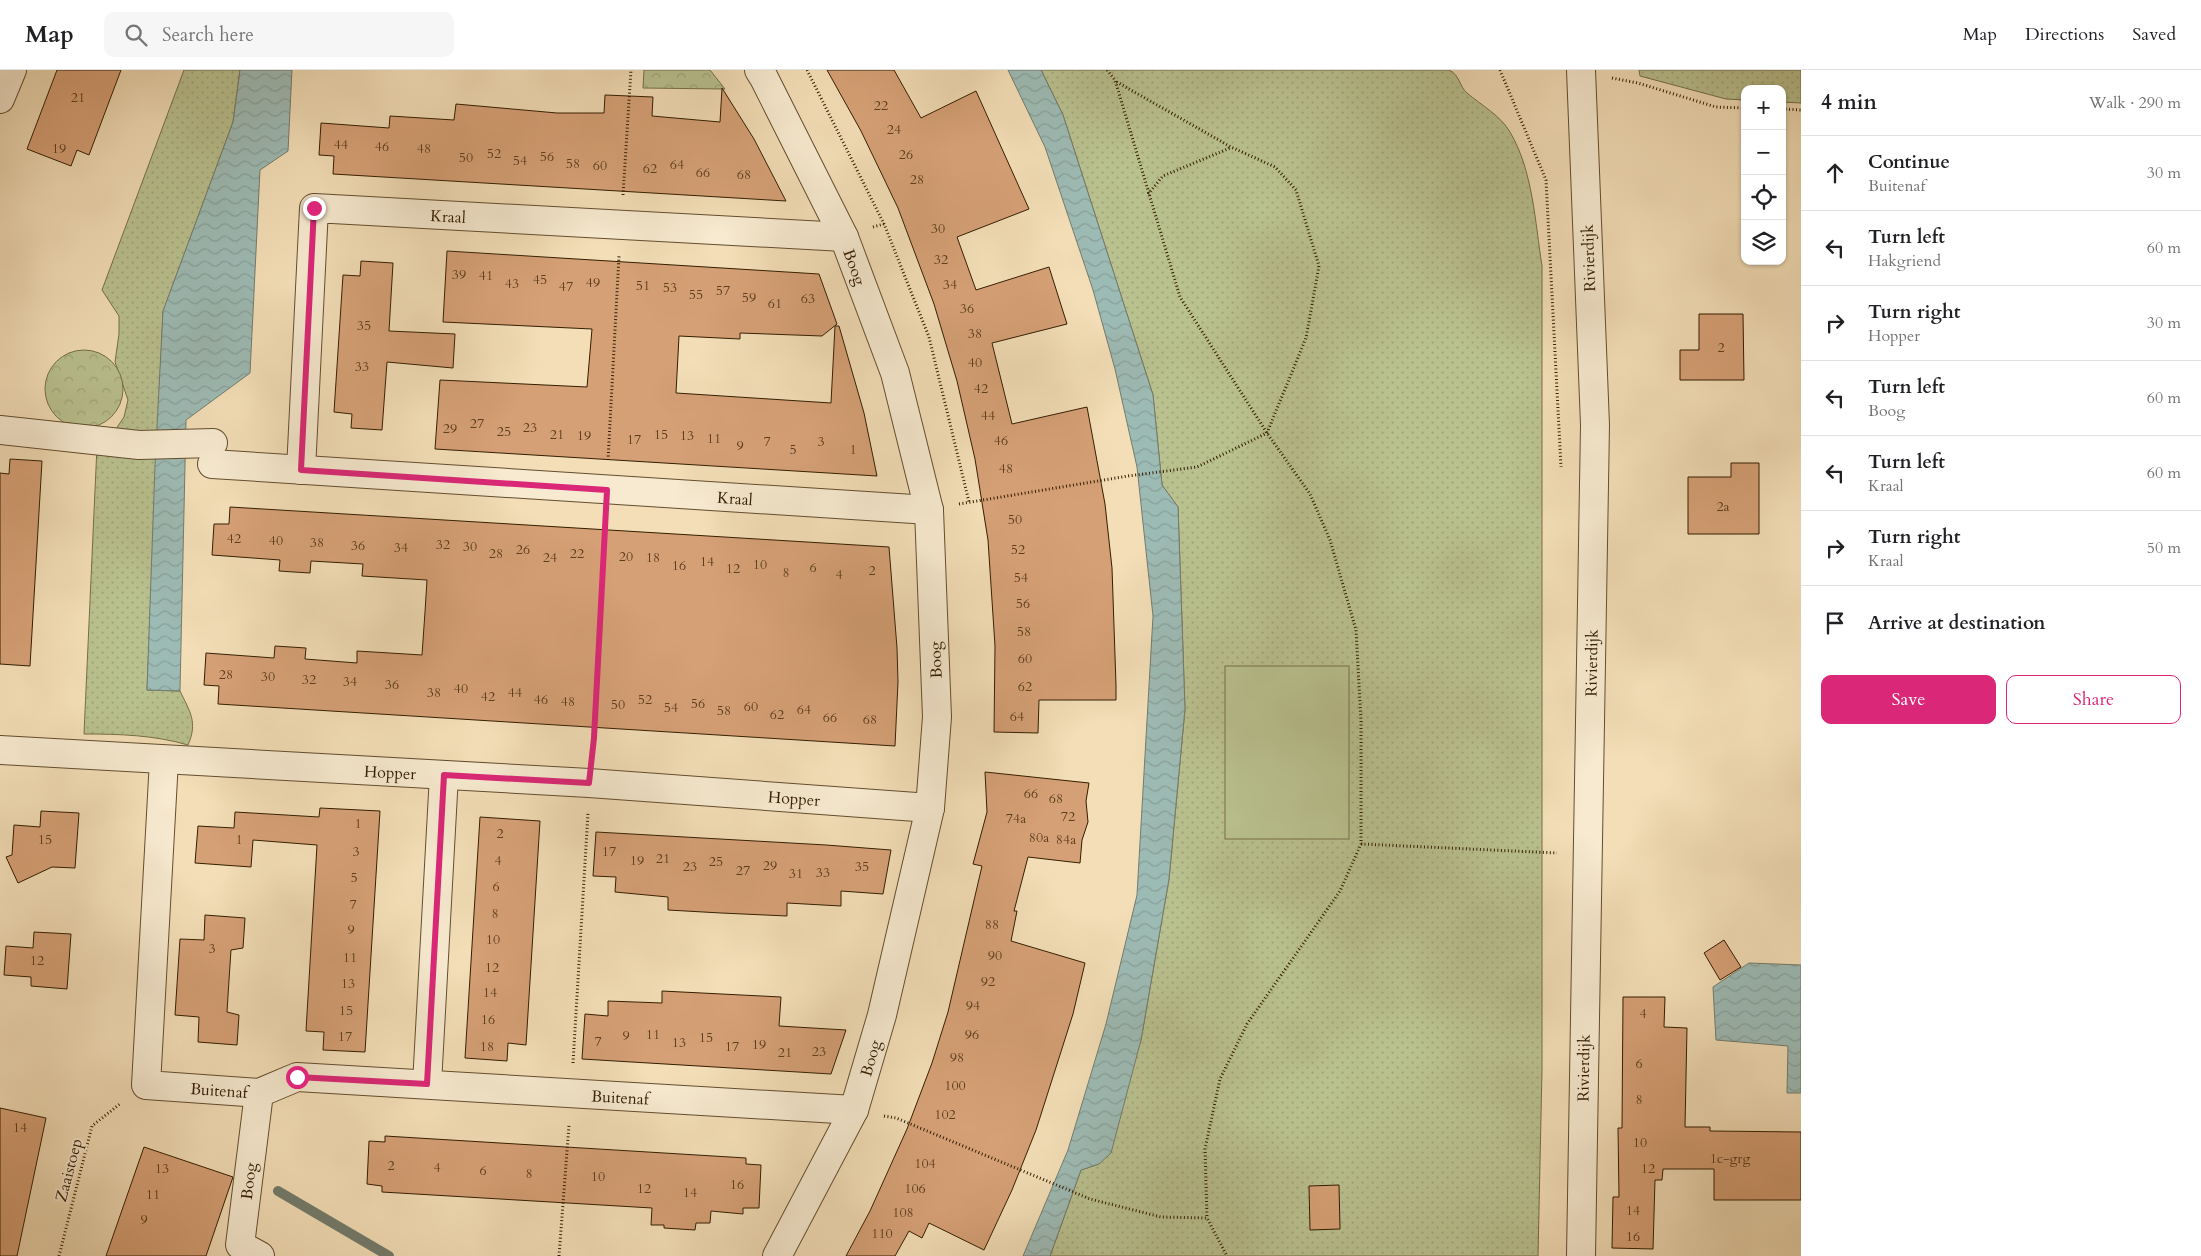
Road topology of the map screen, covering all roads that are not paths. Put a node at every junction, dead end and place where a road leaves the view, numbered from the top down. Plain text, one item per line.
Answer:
1 (12, 70) edge
2 (759, 70) edge
3 (1581, 71) edge
4 (0, 100) edge
5 (844, 237) junction
6 (0, 430) edge
7 (301, 470) junction
8 (929, 510) junction
9 (0, 750) edge
10 (164, 760) junction
11 (444, 775) junction
12 (930, 808) junction
13 (427, 1084) junction
14 (259, 1093) junction
15 (854, 1110) junction
16 (260, 1256) edge
17 (777, 1256) edge
18 (1581, 1256) edge

1 - 4 street
2 - 5 street, Boog
3 - 18 street, Rivierdijk
5 - 7 street, Kraal
5 - 8 street, Boog
6 - 7 street, Kraal
7 - 8 street, Kraal
8 - 12 street, Boog
9 - 10 street, Hopper
10 - 11 street, Hopper
10 - 14 street, Buitenaf
11 - 12 street, Hopper
11 - 13 street
12 - 15 street, Boog
13 - 14 street, Buitenaf
13 - 15 street, Buitenaf
14 - 16 street, Boog
15 - 17 street, Boog

